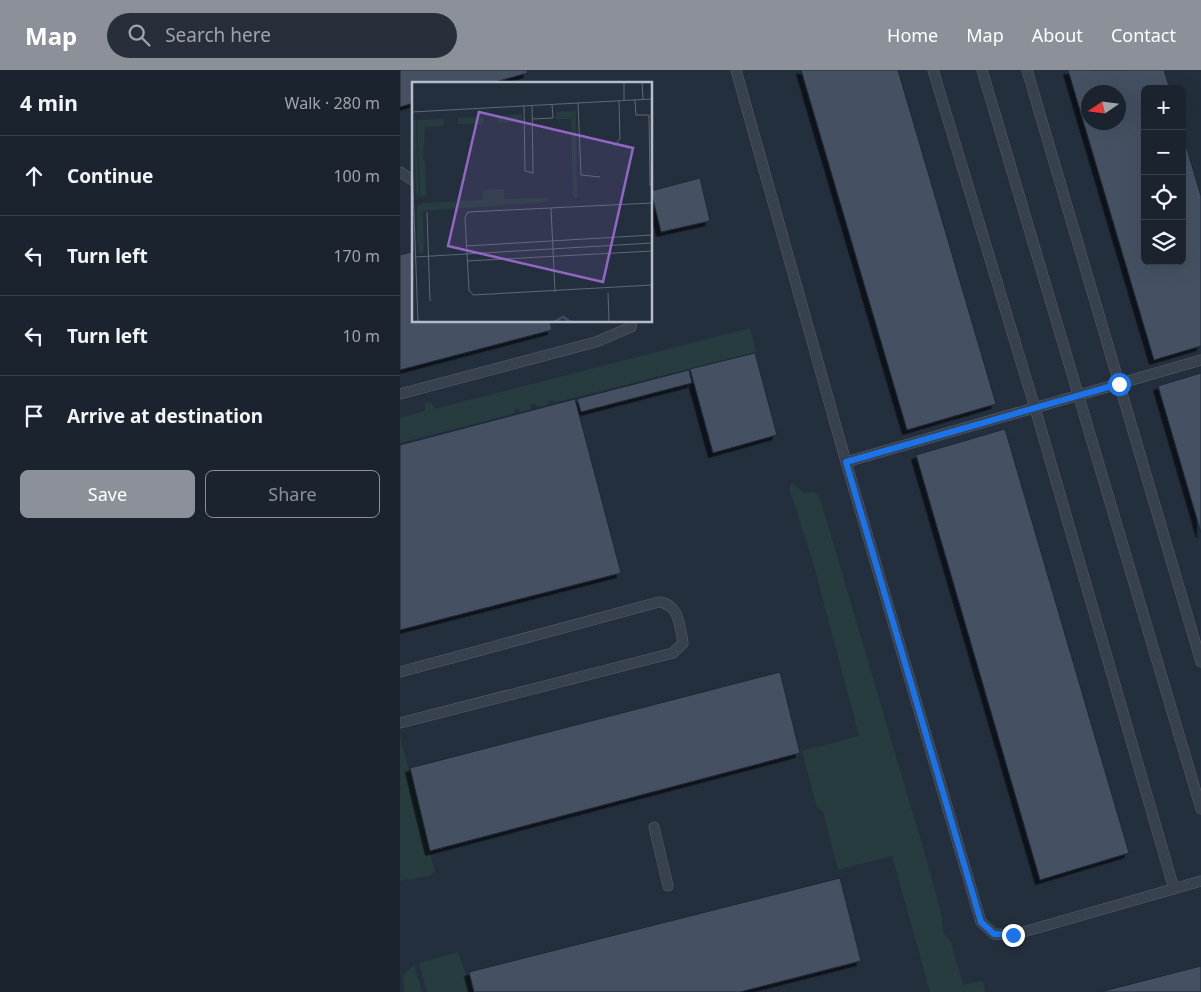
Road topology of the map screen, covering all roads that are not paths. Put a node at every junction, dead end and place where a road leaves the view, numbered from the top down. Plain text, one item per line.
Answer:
1 (736, 70) edge
2 (933, 70) edge
3 (982, 70) edge
4 (1027, 70) edge
5 (400, 172) edge
6 (412, 180) edge
7 (632, 322) edge
8 (1201, 360) edge
9 (1119, 384) junction
10 (400, 394) edge
11 (1078, 395) junction
12 (1035, 408) junction
13 (846, 462) junction
14 (1201, 662) edge
15 (400, 672) edge
16 (400, 723) edge
17 (1201, 809) edge
18 (654, 827) dead end
19 (1201, 881) edge
20 (668, 886) dead end
21 (1174, 889) junction

1 - 13 lane
2 - 12 lane
3 - 11 lane
4 - 9 lane
5 - 6 lane
7 - 10 lane
8 - 9 lane
9 - 11 lane
9 - 14 lane
11 - 12 lane
11 - 17 lane
12 - 13 lane
12 - 21 lane
13 - 21 lane
15 - 16 lane
18 - 20 lane
19 - 21 lane

